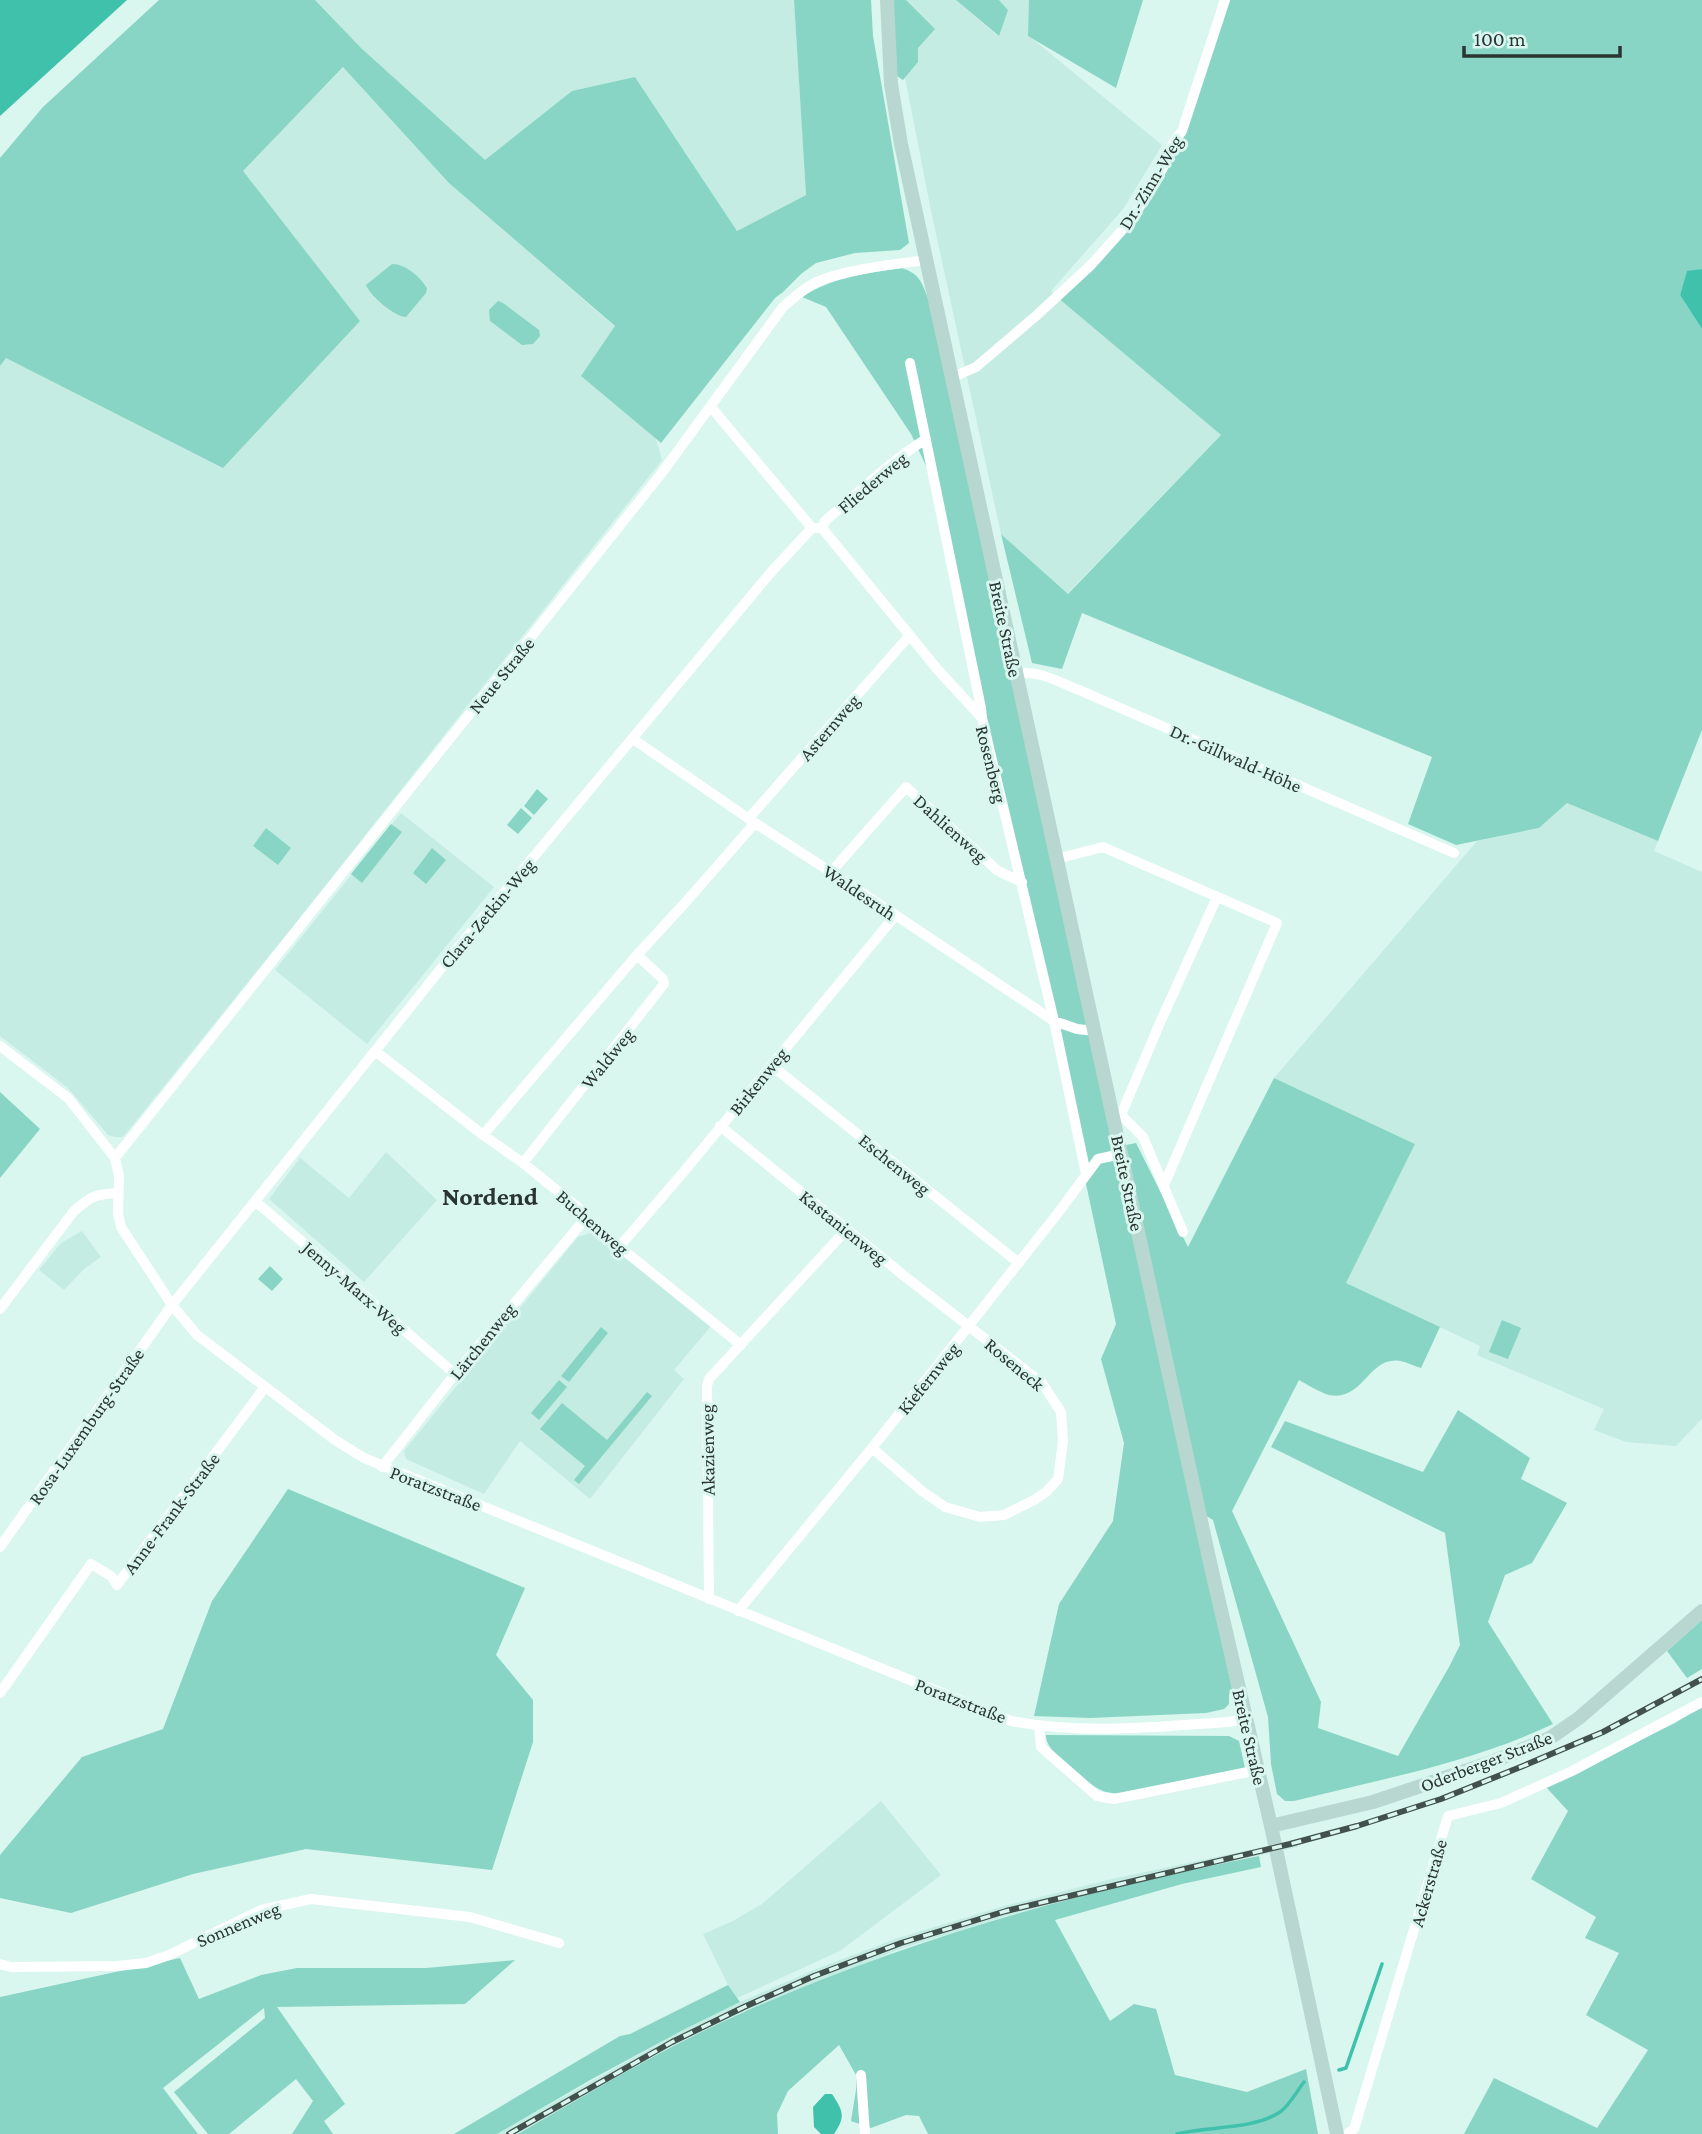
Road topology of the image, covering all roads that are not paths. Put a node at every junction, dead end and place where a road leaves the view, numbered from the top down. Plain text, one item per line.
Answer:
1 (887, 0) edge
2 (1225, 0) edge
3 (926, 260) junction
4 (910, 363) dead end
5 (951, 378) junction
6 (711, 407) junction
7 (926, 439) junction
8 (817, 528) junction
9 (910, 635) junction
10 (1015, 674) junction
11 (982, 718) junction
12 (633, 739) junction
13 (752, 821) junction
14 (1454, 853) dead end
15 (1056, 859) junction
16 (831, 872) junction
17 (1022, 882) junction
18 (1217, 897) junction
19 (895, 916) junction
20 (637, 954) junction
21 (1054, 1021) junction
22 (1094, 1031) junction
23 (0, 1046) edge
24 (375, 1051) junction
25 (771, 1065) junction
26 (1117, 1116) junction
27 (720, 1126) junction
28 (484, 1135) junction
29 (1121, 1154) junction
30 (116, 1158) junction
31 (523, 1163) junction
32 (1086, 1174) junction
33 (1164, 1185) junction
34 (118, 1193) junction
35 (255, 1201) junction
36 (585, 1219) junction
37 (847, 1229) junction
38 (1183, 1232) dead end
39 (620, 1246) junction
40 (1019, 1263) junction
41 (172, 1305) junction
42 (0, 1308) edge
43 (969, 1326) junction
44 (741, 1345) junction
45 (455, 1374) junction
46 (265, 1388) junction
47 (872, 1448) junction
48 (382, 1467) junction
49 (0, 1547) edge
50 (709, 1600) junction
51 (738, 1611) junction
52 (1702, 1611) edge
53 (0, 1693) edge
54 (1702, 1702) edge
55 (1246, 1719) junction
56 (1039, 1726) junction
57 (1258, 1770) junction
58 (1271, 1826) junction
59 (559, 1943) dead end
60 (0, 1964) edge
61 (861, 2075) dead end
62 (865, 2134) edge
63 (1337, 2134) edge
64 (1347, 2134) edge

1 - 3 main road, Breite Straße
2 - 5 street, Dr.-Zinn-Weg
3 - 5 main road, Breite Straße
3 - 6 street, Neue Straße
4 - 7 street
5 - 10 main road, Breite Straße
6 - 8 street, Rosenberg
6 - 30 street, Neue Straße
7 - 8 street, Fliederweg
7 - 11 street
8 - 9 street, Rosenberg
8 - 12 street, Clara-Zetkin-Weg
9 - 11 street, Rosenberg
9 - 13 street, Asternweg
10 - 14 street, Dr.-Gillwald-Höhe
10 - 15 main road, Breite Straße
11 - 17 street, Rosenberg
12 - 13 street, Waldesruh
12 - 24 street, Clara-Zetkin-Weg
13 - 16 street, Waldesruh
13 - 20 street
15 - 18 street
15 - 22 main road, Breite Straße
16 - 17 street, Dahlienweg
16 - 19 street, Waldesruh
17 - 21 street, Rosenberg
18 - 26 street
18 - 33 street
19 - 21 street, Waldesruh
19 - 25 street, Birkenweg
20 - 28 street
20 - 31 street, Waldweg
21 - 22 street, Waldesruh
21 - 32 street, Rosenberg
22 - 26 main road, Breite Straße
23 - 30 street
24 - 28 street, Buchenweg
24 - 35 street, Clara-Zetkin-Weg
25 - 27 street, Birkenweg
25 - 40 street, Eschenweg
26 - 29 main road, Breite Straße
26 - 33 street
27 - 37 street, Kastanienweg
27 - 39 street, Birkenweg
28 - 31 street, Buchenweg
29 - 32 street, Kiefernweg
29 - 55 main road, Breite Straße
30 - 34 street, Poratzstraße
31 - 36 street, Buchenweg
32 - 40 street, Kiefernweg
33 - 38 street
34 - 41 street, Poratzstraße
34 - 42 street
35 - 41 street, Clara-Zetkin-Weg
35 - 45 street, Jenny-Marx-Weg
36 - 39 street, Buchenweg
36 - 45 street, Lärchenweg
37 - 43 street, Kastanienweg
37 - 44 street, Akazienweg
39 - 44 street, Buchenweg
40 - 43 street, Kiefernweg
41 - 46 street, Poratzstraße
41 - 49 street, Rosa-Luxemburg-Straße
43 - 47 street, Kiefernweg
43 - 47 street, Roseneck
44 - 50 street, Akazienweg
45 - 48 street, Lärchenweg
46 - 48 street, Poratzstraße
46 - 53 street, Anne-Frank-Straße
47 - 51 street, Kiefernweg
48 - 50 street, Poratzstraße
50 - 51 street, Poratzstraße
51 - 56 street, Poratzstraße
52 - 58 main road, Oderberger Straße
54 - 64 street, Ackerstraße
55 - 56 street, Poratzstraße
55 - 57 main road, Breite Straße
56 - 57 street
57 - 58 main road, Breite Straße
58 - 63 main road, Breite Straße
59 - 60 street, Sonnenweg
61 - 62 street

